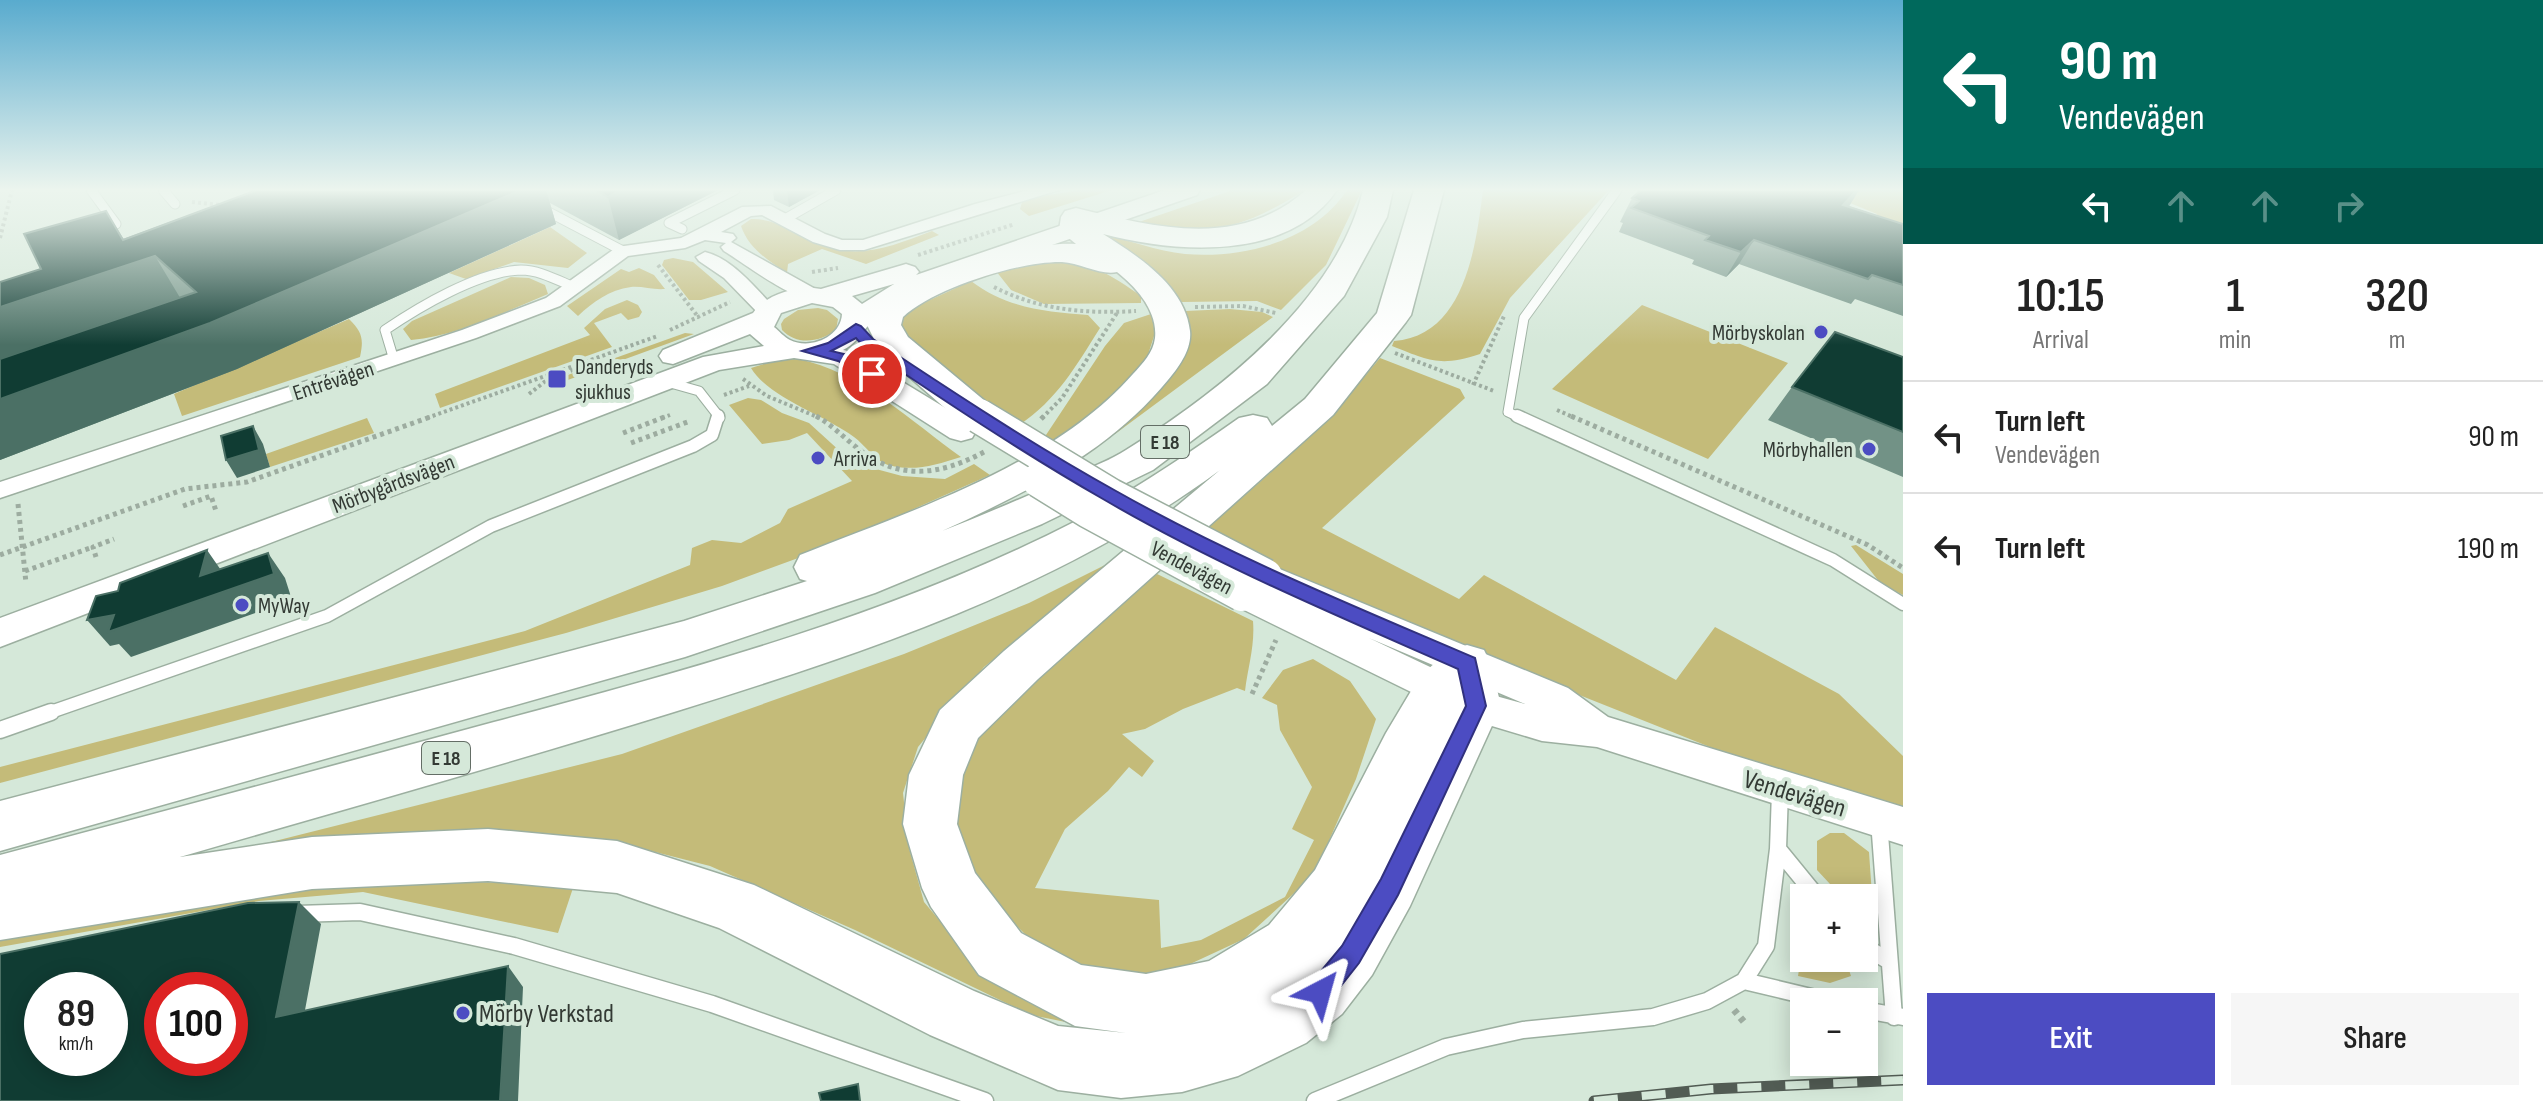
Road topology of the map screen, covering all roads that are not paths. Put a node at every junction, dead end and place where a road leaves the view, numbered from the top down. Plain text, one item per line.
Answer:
1 (605, 241) edge
2 (697, 241) edge
3 (725, 241) edge
4 (734, 241) edge
5 (833, 241) edge
6 (875, 241) edge
7 (1016, 241) edge
8 (1032, 241) edge
9 (1102, 241) edge
10 (1358, 241) edge
11 (1414, 241) edge
12 (1580, 241) edge
13 (693, 242) junction
14 (623, 251) junction
15 (1408, 263) junction
16 (574, 287) junction
17 (819, 295) junction
18 (1148, 298) junction
19 (764, 315) junction
20 (857, 324) junction
21 (800, 350) junction
22 (394, 360) junction
23 (664, 381) junction
24 (969, 423) junction
25 (8, 487) edge
26 (1254, 585) junction
27 (1903, 604) edge
28 (0, 611) edge
29 (0, 633) edge
30 (1460, 687) junction
31 (471, 698) junction
32 (0, 730) edge
33 (1780, 789) junction
34 (1891, 822) edge
35 (0, 826) edge
36 (1778, 849) junction
37 (0, 882) edge
38 (1807, 884) edge
39 (0, 912) edge
40 (285, 914) edge
41 (1878, 955) edge
42 (1887, 960) junction
43 (1744, 981) junction
44 (1790, 992) edge
45 (1878, 1013) edge
46 (1898, 1017) edge
47 (985, 1101) edge
48 (1315, 1101) edge

1 - 14 lane
2 - 13 street
3 - 13 street
4 - 17 street
5 - 6 street
7 - 17 street
8 - 20 street
9 - 18 highway
10 - 31 highway, E 18
11 - 15 highway, E 18
12 - 27 lane
13 - 14 street
13 - 19 street
14 - 16 street, Entrévägen
15 - 30 highway
15 - 37 highway, E 18
16 - 22 street, Entrévägen
16 - 22 lane
17 - 19 street, Mörbygårdsvägen
17 - 20 street, Vendevägen
18 - 24 highway
18 - 31 highway
19 - 21 street
19 - 28 street, Mörbygårdsvägen
20 - 21 street, Mörbygårdsvägen
20 - 24 street, Vendevägen
21 - 23 street, Mörbygårdsvägen
21 - 24 street, Vendevägen
22 - 25 street, Entrévägen
23 - 29 street, Mörbygårdsvägen
23 - 32 lane
24 - 26 street, Vendevägen, bridge
26 - 30 street, Vendevägen
26 - 30 street, Vendevägen
30 - 33 street, Vendevägen
30 - 39 highway
31 - 35 highway, E 18
33 - 34 street, Vendevägen
33 - 36 lane
34 - 42 lane
36 - 38 lane
36 - 43 lane
40 - 47 lane
41 - 42 lane
42 - 46 lane
43 - 44 lane
43 - 48 lane
45 - 46 lane

